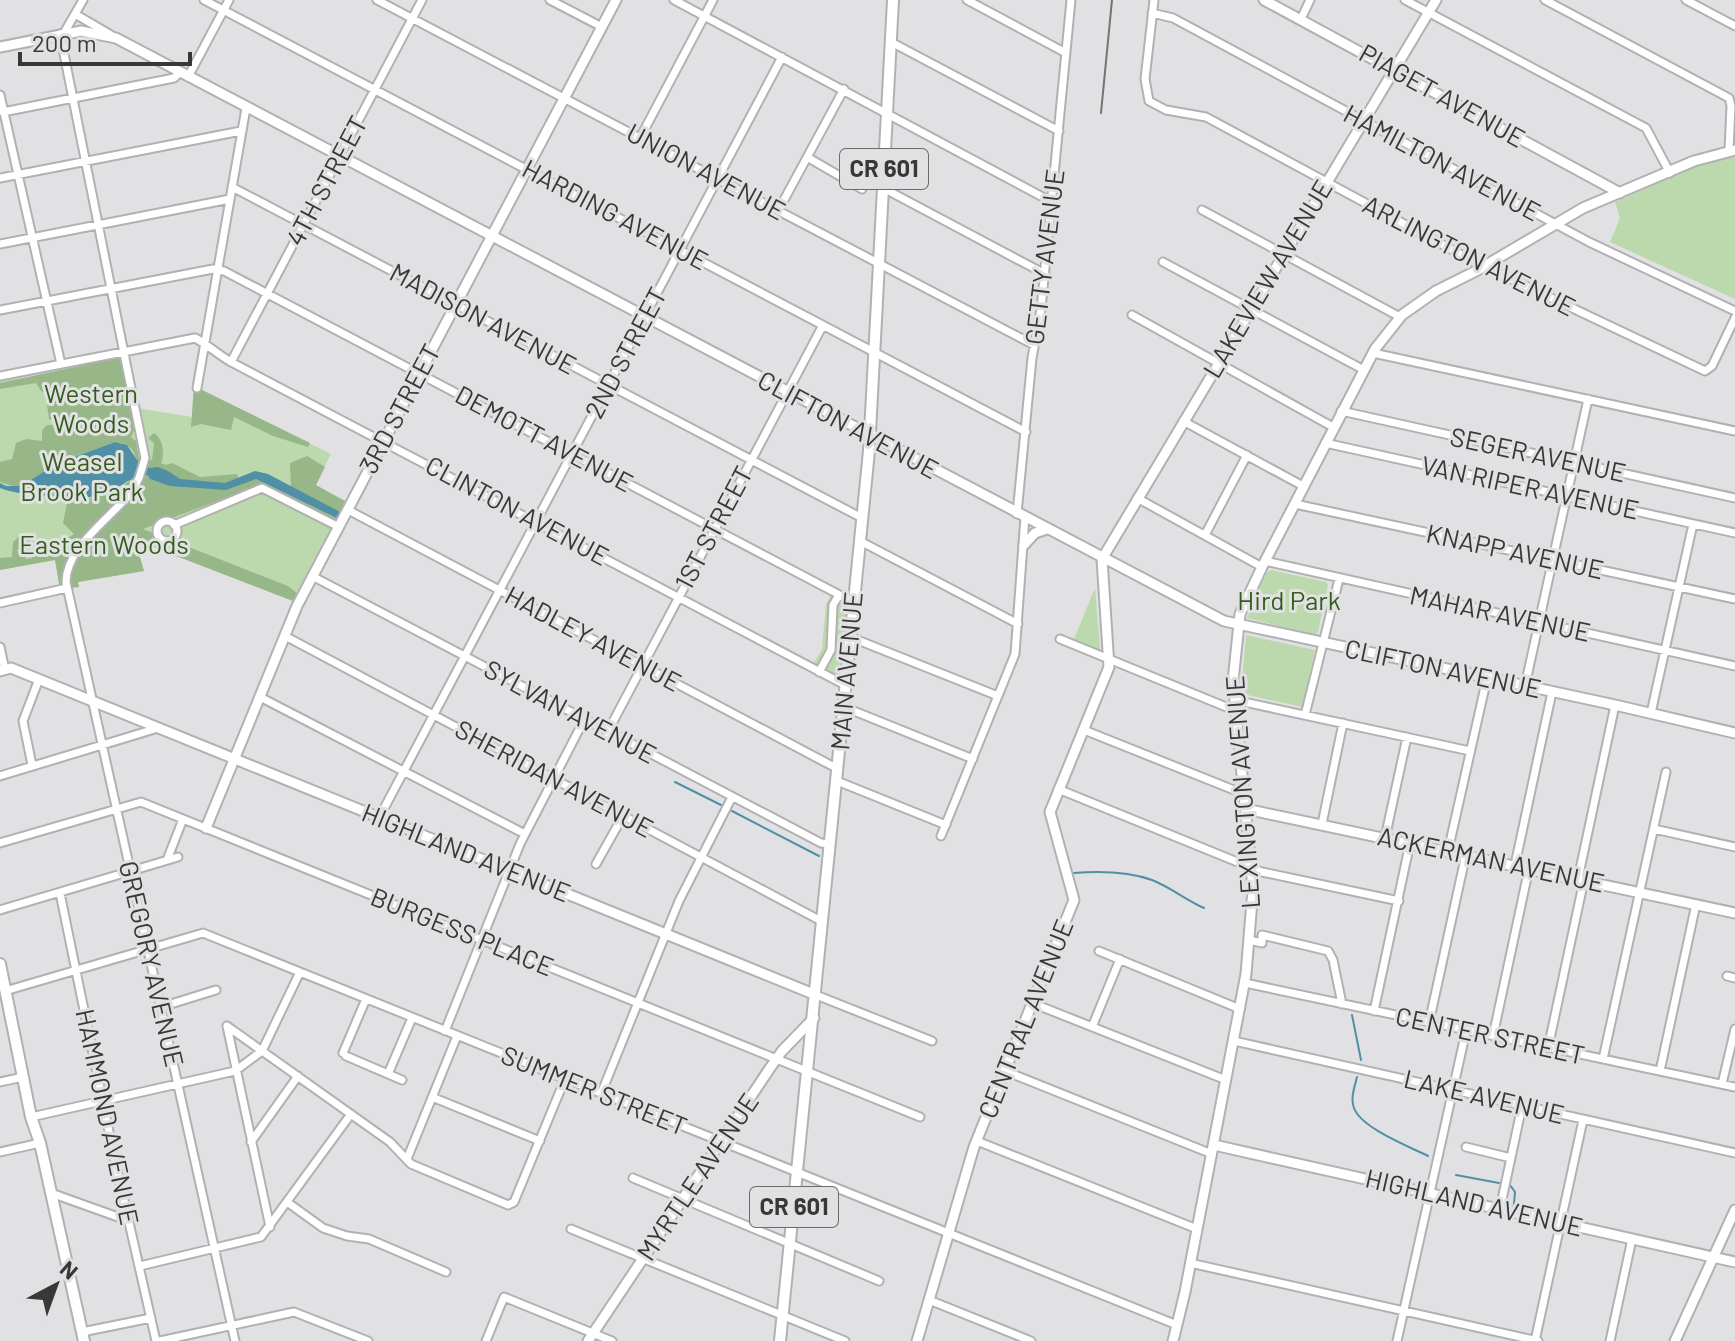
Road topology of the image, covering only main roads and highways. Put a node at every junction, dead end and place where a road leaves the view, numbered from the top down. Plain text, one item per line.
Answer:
1 (892, 0) edge
2 (0, 964) edge
3 (5, 1015) edge
4 (83, 1337) edge
5 (780, 1341) edge

1 - 5 main road, MAIN AVENUE / CR 601
2 - 3 main road
3 - 4 main road

